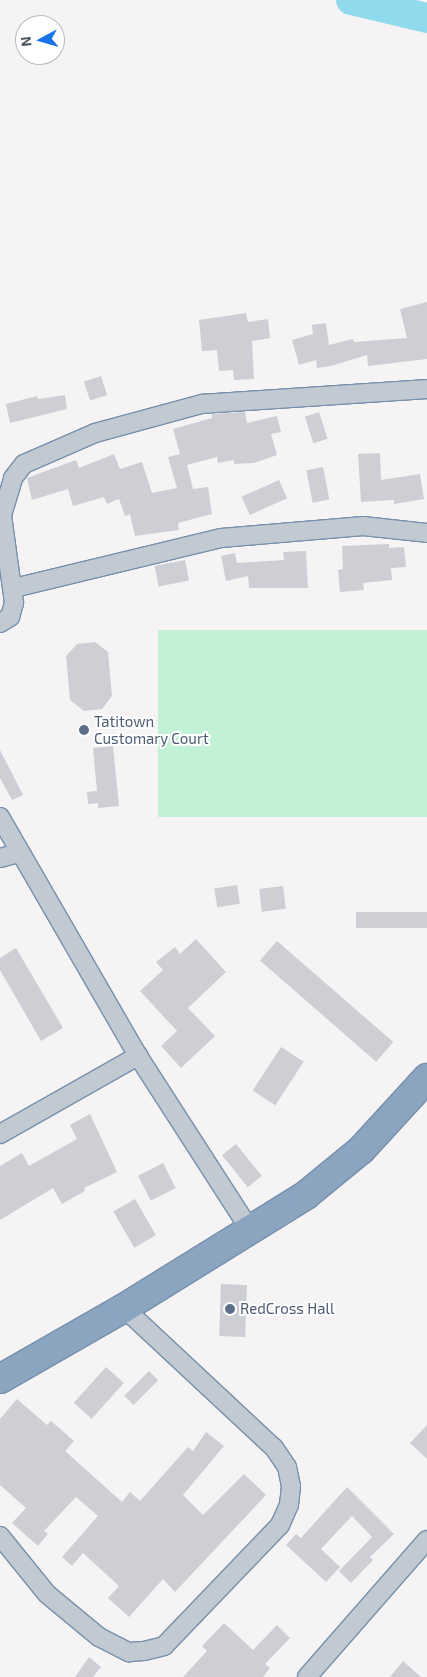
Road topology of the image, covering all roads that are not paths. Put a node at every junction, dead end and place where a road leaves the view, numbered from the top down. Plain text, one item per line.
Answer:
1 (427, 388) edge
2 (1, 515) edge
3 (427, 533) edge
4 (14, 588) junction
5 (0, 623) edge
6 (0, 817) edge
7 (19, 853) junction
8 (0, 858) edge
9 (138, 1056) junction
10 (427, 1078) edge
11 (0, 1134) edge
12 (250, 1230) junction
13 (124, 1308) junction
14 (0, 1378) edge
15 (0, 1536) edge
16 (427, 1540) edge
17 (307, 1677) edge

1 - 2 street
2 - 4 street
3 - 4 street
4 - 5 street
6 - 7 street
7 - 8 street
7 - 9 street
9 - 11 street
9 - 12 street
10 - 12 highway
12 - 13 highway
13 - 14 highway
13 - 15 street
16 - 17 street

